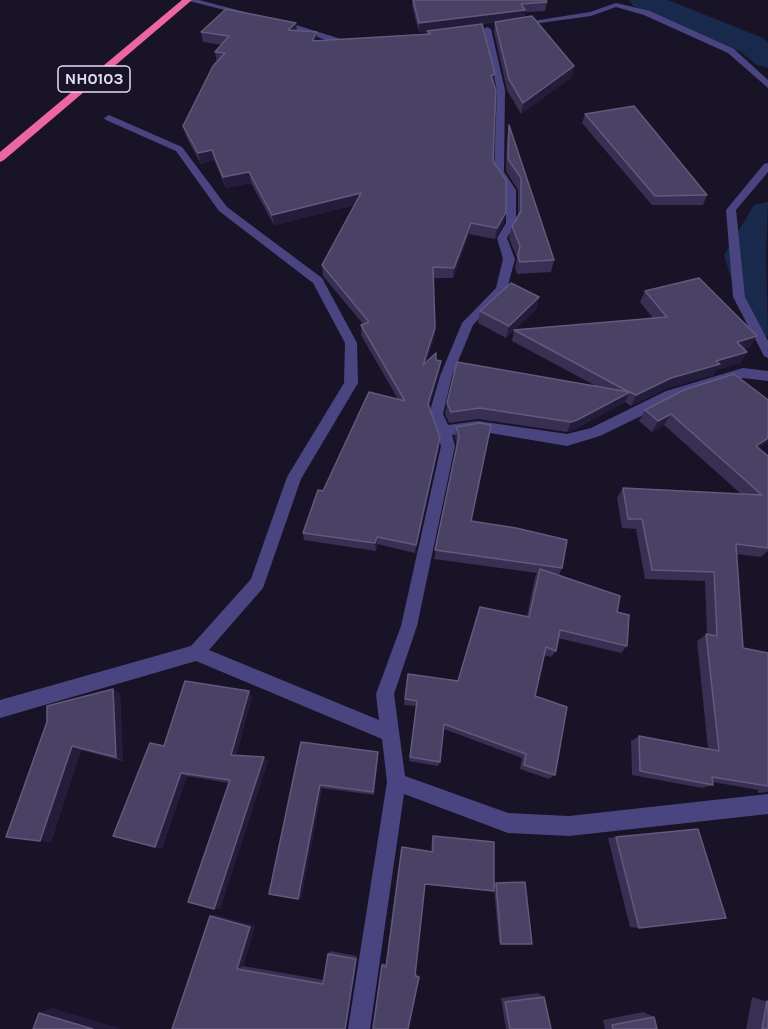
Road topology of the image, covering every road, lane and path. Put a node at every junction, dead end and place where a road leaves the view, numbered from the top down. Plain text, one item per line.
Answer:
1 (188, 0) edge
2 (606, 0) edge
3 (616, 5) junction
4 (257, 16) edge
5 (268, 19) edge
6 (510, 25) edge
7 (487, 29) dead end
8 (364, 45) edge
9 (768, 85) edge
10 (110, 118) dead end
11 (0, 159) edge
12 (768, 166) edge
13 (768, 353) edge
14 (768, 376) edge
15 (444, 431) junction
16 (196, 652) junction
17 (0, 709) edge
18 (390, 733) junction
19 (396, 782) junction
20 (768, 804) edge
21 (359, 1029) edge

1 - 4 street
1 - 11 highway, NH0103
2 - 3 street
3 - 6 street
3 - 9 street
5 - 8 street
7 - 15 street
10 - 16 street
12 - 13 street
14 - 15 street
15 - 18 street
16 - 17 street
16 - 18 street
18 - 19 street
19 - 20 street
19 - 21 street

